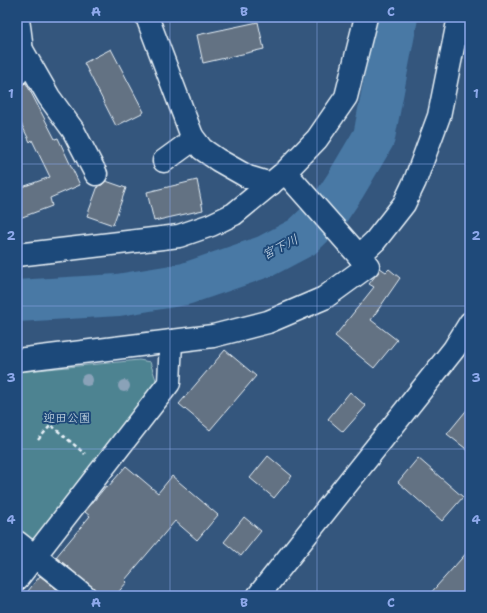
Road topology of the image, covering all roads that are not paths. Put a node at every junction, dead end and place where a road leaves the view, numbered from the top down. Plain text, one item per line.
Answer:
1 (147, 17) edge
2 (366, 17) edge
3 (459, 17) edge
4 (22, 19) edge
5 (22, 50) junction
6 (17, 74) edge
7 (192, 136) junction
8 (164, 161) dead end
9 (96, 174) dead end
10 (282, 178) junction
11 (357, 254) junction
12 (17, 255) edge
13 (470, 323) edge
14 (171, 341) junction
15 (17, 360) edge
16 (17, 542) edge
17 (34, 556) junction
18 (17, 578) edge
19 (85, 596) edge
20 (258, 596) edge

1 - 7 street
2 - 10 street
3 - 11 street
4 - 5 street
5 - 6 street
5 - 9 street
7 - 8 street
7 - 10 street
10 - 11 street
10 - 12 street
11 - 14 street
13 - 20 street
14 - 15 street
14 - 17 street
16 - 17 street
17 - 18 street
17 - 19 street

